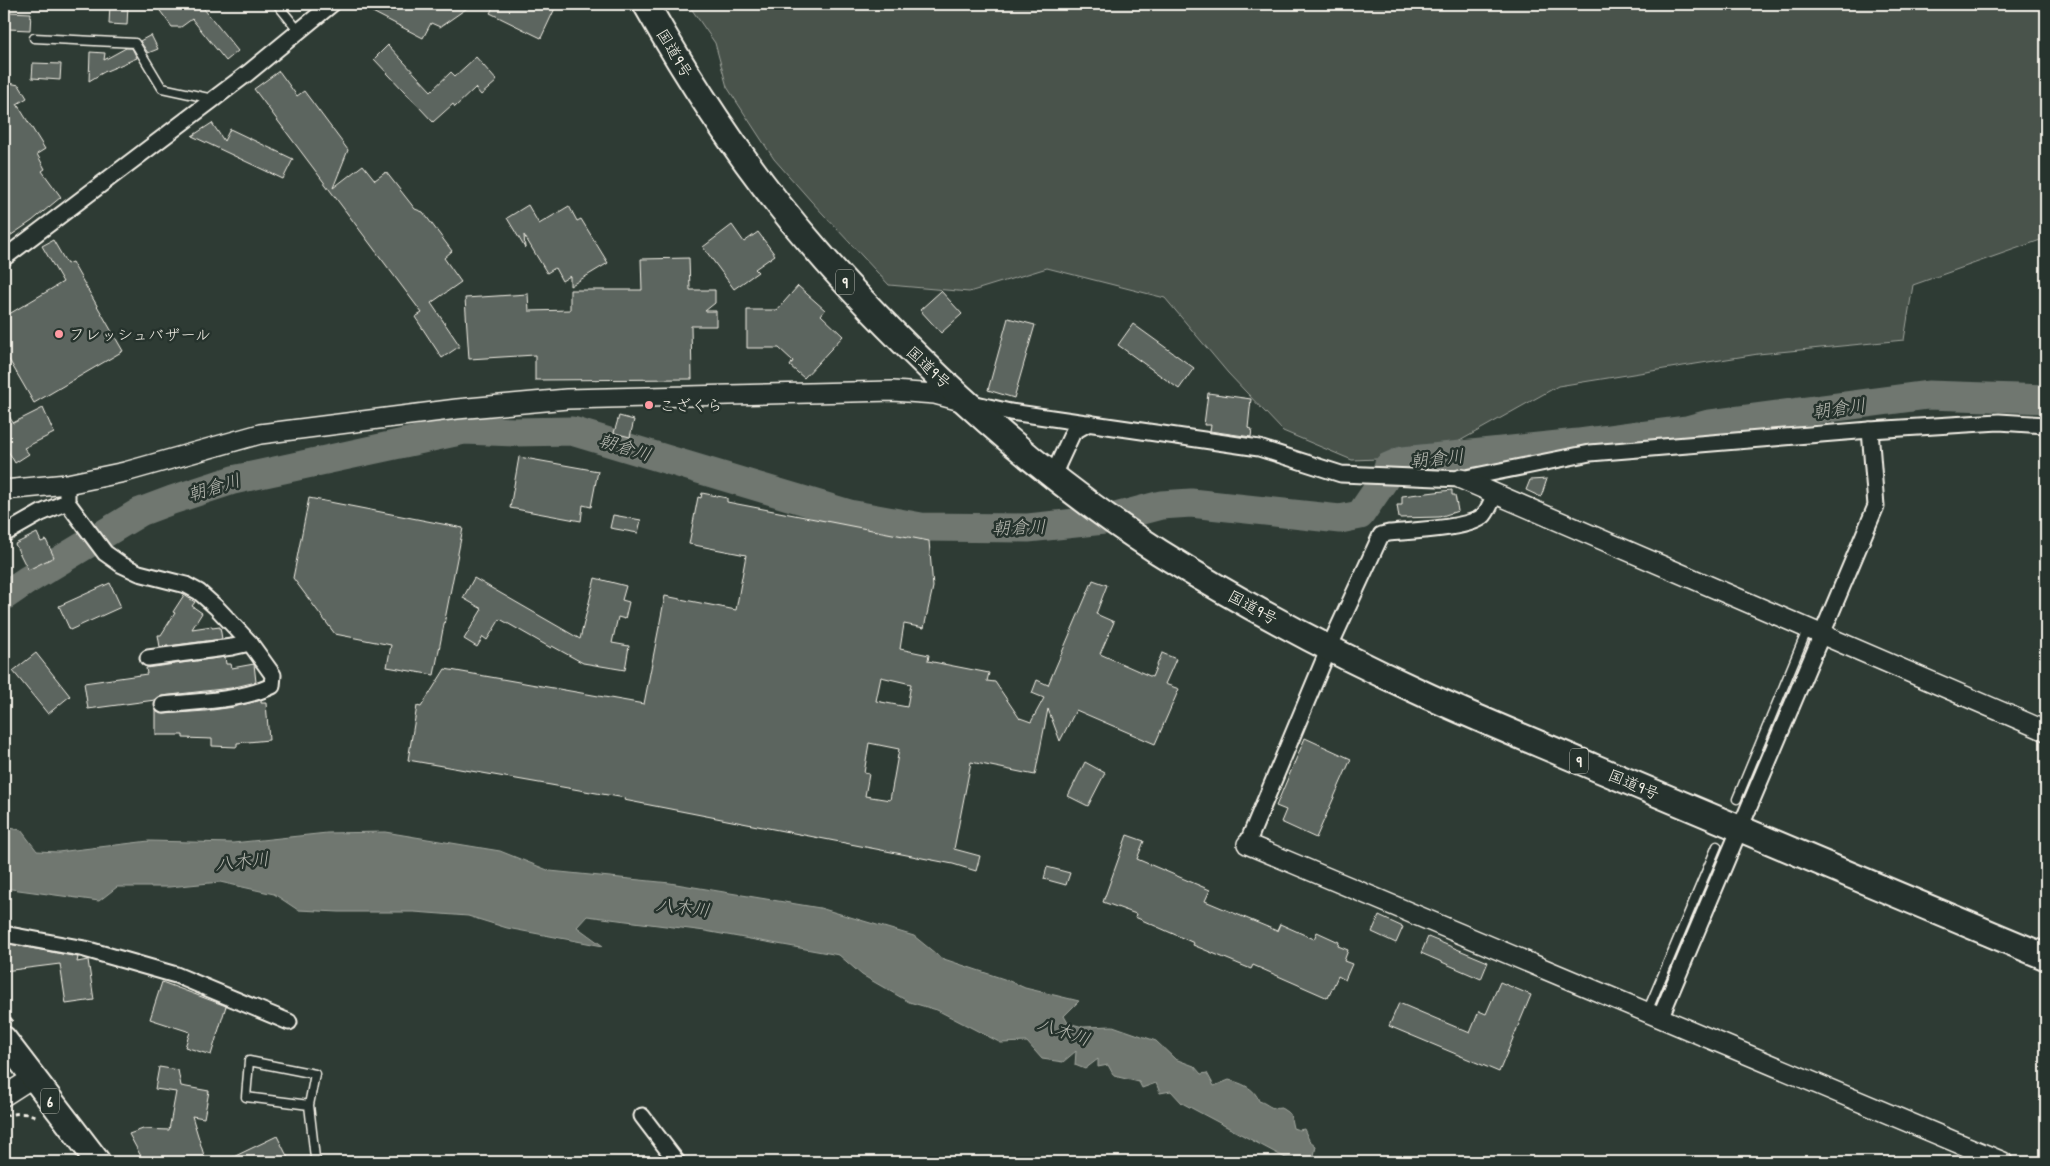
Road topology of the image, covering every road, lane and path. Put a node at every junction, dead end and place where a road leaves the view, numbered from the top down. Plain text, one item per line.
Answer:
1 (277, 4) edge
2 (332, 4) edge
3 (646, 4) edge
4 (299, 31) junction
5 (34, 38) dead end
6 (214, 99) junction
7 (4, 257) edge
8 (965, 402) junction
9 (1089, 423) junction
10 (2046, 425) edge
11 (1870, 430) junction
12 (1053, 475) junction
13 (1462, 479) junction
14 (4, 490) edge
15 (67, 493) junction
16 (1495, 494) junction
17 (4, 534) edge
18 (1814, 631) junction
19 (250, 643) junction
20 (1329, 648) junction
21 (148, 658) dead end
22 (163, 705) dead end
23 (2046, 731) edge
24 (1737, 799) dead end
25 (1738, 829) junction
26 (1247, 844) joint
27 (1717, 846) dead end
28 (4, 934) edge
29 (2046, 957) edge
30 (1654, 1015) junction
31 (289, 1022) dead end
32 (4, 1038) edge
33 (32, 1078) junction
34 (4, 1096) edge
35 (309, 1104) junction
36 (642, 1116) dead end
37 (98, 1162) edge
38 (317, 1162) edge
39 (677, 1162) edge
40 (2003, 1162) edge

1 - 4 lane
2 - 4 street
3 - 8 highway, 国道9号 / 9
4 - 6 street
5 - 6 lane
6 - 7 street
8 - 9 street
8 - 12 highway, 国道9号 / 9
8 - 15 street
9 - 12 street
9 - 13 street
10 - 11 street
11 - 13 street
11 - 18 street
12 - 20 highway, 国道9号 / 9
13 - 16 street
14 - 15 street
15 - 17 street
15 - 19 street
16 - 18 street
16 - 20 street
18 - 23 street
18 - 24 lane
18 - 25 street
19 - 21 street
19 - 22 street
20 - 25 highway, 国道9号 / 9
20 - 26 street
25 - 29 highway, 国道9号 / 9
25 - 30 street
26 - 30 street
27 - 30 lane
28 - 31 street
30 - 40 street
32 - 33 main road, 6
33 - 34 street
33 - 37 main road, 6
35 - 35 lane
35 - 38 lane
36 - 39 street

